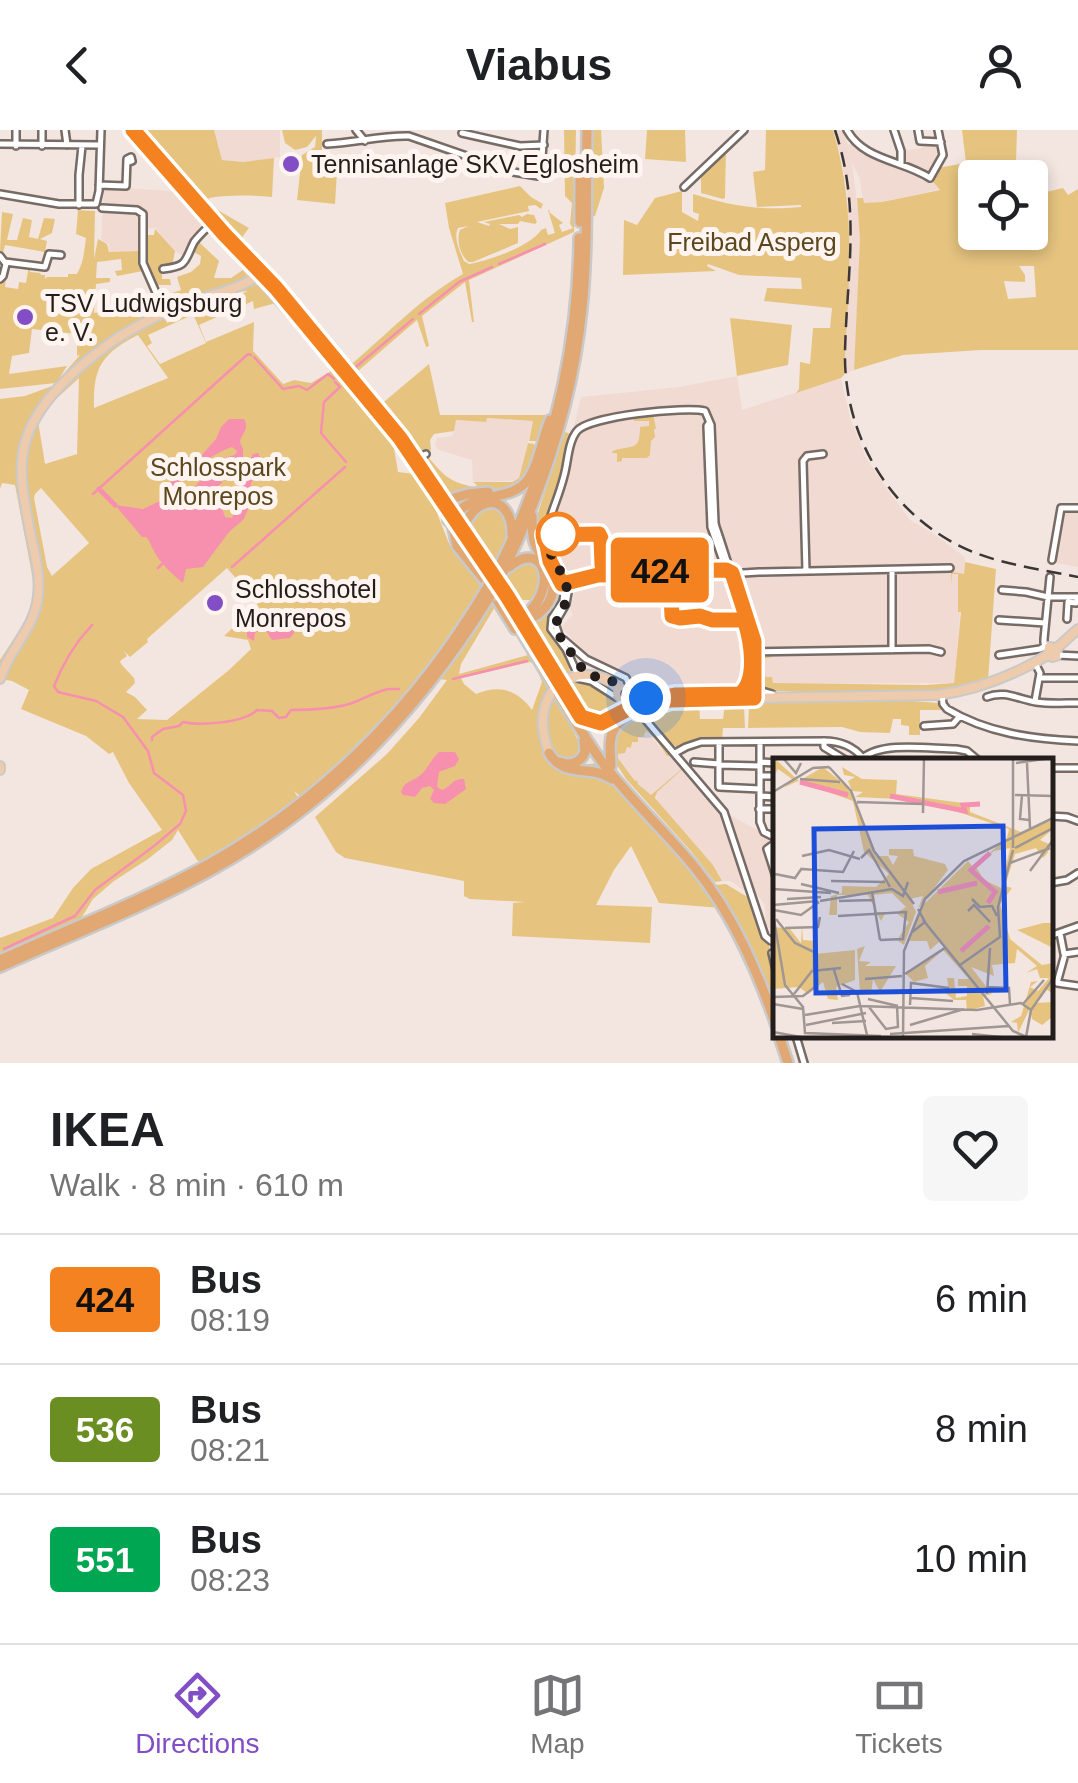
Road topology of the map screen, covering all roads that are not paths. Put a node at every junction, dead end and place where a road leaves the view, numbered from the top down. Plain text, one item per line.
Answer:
1 (16, 130) edge
2 (42, 130) edge
3 (65, 130) edge
4 (101, 130) edge
5 (130, 130) edge
6 (356, 130) edge
7 (544, 130) edge
8 (584, 130) edge
9 (847, 130) edge
10 (894, 130) edge
11 (918, 130) edge
12 (938, 130) edge
13 (462, 131) edge
14 (742, 131) edge
15 (365, 141) junction
16 (940, 142) junction
17 (0, 144) edge
18 (327, 144) dead end
19 (67, 145) junction
20 (100, 145) junction
21 (544, 145) junction
22 (16, 146) junction
23 (42, 146) junction
24 (82, 146) junction
25 (129, 162) dead end
26 (901, 165) junction
27 (99, 185) junction
28 (684, 187) dead end
29 (0, 194) edge
30 (80, 205) junction
31 (99, 206) junction
32 (212, 223) junction
33 (61, 255) dead end
34 (2, 259) edge
35 (248, 266) junction
36 (163, 269) dead end
37 (260, 274) junction
38 (0, 278) edge
39 (246, 283) junction
40 (264, 284) junction
41 (164, 313) junction
42 (562, 396) junction
43 (426, 454) dead end
44 (823, 454) dead end
45 (414, 461) junction
46 (520, 486) junction
47 (444, 500) junction
48 (1078, 508) edge
49 (532, 510) junction
50 (448, 520) junction
51 (464, 524) junction
52 (470, 540) joint
53 (511, 542) junction
54 (1052, 560) dead end
55 (950, 568) dead end
56 (501, 570) junction
57 (892, 570) junction
58 (806, 571) junction
59 (728, 572) junction
60 (1050, 577) dead end
61 (567, 583) junction
62 (1002, 590) dead end
63 (1048, 597) junction
64 (1067, 618) dead end
65 (523, 620) junction
66 (999, 620) dead end
67 (1045, 623) junction
68 (1078, 629) edge
69 (530, 634) joint
70 (564, 640) junction
71 (892, 650) junction
72 (1051, 650) junction
73 (752, 652) junction
74 (940, 652) dead end
75 (1000, 654) dead end
76 (1078, 656) edge
77 (1035, 663) junction
78 (577, 676) junction
79 (1040, 678) junction
80 (1078, 678) edge
81 (0, 679) edge
82 (750, 680) junction
83 (554, 681) junction
84 (600, 681) junction
85 (740, 694) junction
86 (754, 694) junction
87 (942, 694) junction
88 (819, 697) junction
89 (987, 697) dead end
90 (629, 702) junction
91 (1035, 702) junction
92 (1078, 703) edge
93 (960, 716) junction
94 (580, 722) junction
95 (924, 726) dead end
96 (824, 741) junction
97 (1078, 741) edge
98 (719, 742) junction
99 (760, 742) junction
100 (675, 753) junction
101 (549, 754) junction
102 (843, 758) edge
103 (862, 758) edge
104 (863, 758) edge
105 (976, 758) edge
106 (694, 762) dead end
107 (773, 763) edge
108 (760, 764) junction
109 (719, 765) junction
110 (611, 766) junction
111 (760, 776) junction
112 (773, 776) edge
113 (620, 784) junction
114 (760, 793) junction
115 (773, 795) edge
116 (759, 809) junction
117 (773, 809) edge
118 (1053, 816) edge
119 (1078, 821) edge
120 (773, 836) edge
121 (770, 858) dead end
122 (773, 868) edge
123 (1078, 873) edge
124 (1053, 882) edge
125 (1078, 926) edge
126 (1060, 934) junction
127 (1053, 935) edge
128 (773, 940) edge
129 (1078, 952) edge
130 (772, 953) dead end
131 (1064, 954) junction
132 (773, 957) edge
133 (0, 964) edge
134 (1078, 986) edge
135 (773, 1004) edge
136 (773, 1018) edge
137 (782, 1038) edge
138 (797, 1038) edge
139 (790, 1063) edge
140 (804, 1063) edge

1 - 22 street
2 - 23 street
3 - 19 street
4 - 20 street
5 - 32 main road
6 - 15 street
7 - 21 street
8 - 42 highway
8 - 49 highway
9 - 26 street
10 - 26 street
11 - 16 street
12 - 16 street
13 - 21 street
14 - 28 street
15 - 18 street
15 - 21 street
16 - 26 street
17 - 22 street
19 - 23 street
19 - 24 street
20 - 24 street
20 - 27 street
22 - 23 street
24 - 30 street
25 - 27 street
27 - 31 street
29 - 30 street
30 - 31 street
31 - 41 street
32 - 35 main road
32 - 36 street
32 - 37 main road
33 - 34 street
34 - 38 street
35 - 37 main road
35 - 39 main road
37 - 39 main road
37 - 40 main road
37 - 45 main road
39 - 40 main road
39 - 41 main road
40 - 45 main road
41 - 81 main road
42 - 46 highway
42 - 53 highway
43 - 45 street
44 - 58 street
45 - 47 main road
45 - 50 main road
46 - 47 highway
46 - 83 highway, bridge
47 - 51 main road
48 - 54 street
49 - 56 highway
49 - 65 highway
50 - 51 highway
50 - 65 main road
51 - 52 highway
51 - 53 highway
52 - 65 main road
53 - 56 highway
55 - 57 street
56 - 65 highway
56 - 133 highway, bridge
57 - 58 street
57 - 71 street
58 - 59 street
59 - 61 street
59 - 61 street
59 - 73 street
60 - 63 street
61 - 70 street
61 - 78 street
62 - 63 street
63 - 64 street
63 - 67 street
65 - 69 highway
65 - 83 highway
66 - 67 street
67 - 72 street
68 - 72 main road
69 - 83 main road
70 - 78 street
70 - 84 street
71 - 73 street
71 - 74 street
72 - 75 street
72 - 76 street
72 - 77 main road
73 - 82 street
73 - 86 street
77 - 79 street
77 - 87 main road
78 - 84 main road
78 - 101 main road, bridge
79 - 80 street
79 - 91 street
82 - 85 street
82 - 86 street
83 - 94 highway
84 - 90 main road
85 - 86 main road
85 - 90 main road
86 - 88 main road
86 - 88 main road
86 - 90 main road
87 - 88 main road
87 - 93 street
89 - 91 street
90 - 94 main road
90 - 100 street
90 - 110 highway
91 - 92 street
93 - 95 street
93 - 97 street
94 - 101 highway
94 - 110 highway
94 - 113 highway
96 - 99 street
96 - 102 street
96 - 103 street
98 - 99 street
98 - 100 street
98 - 109 street
99 - 108 street
100 - 128 street
101 - 113 highway
104 - 105 street
106 - 109 street
107 - 108 street
108 - 109 street
108 - 111 street
109 - 114 street
110 - 135 highway
111 - 112 street
111 - 114 street
113 - 136 highway
114 - 115 street
114 - 116 street
116 - 117 street
116 - 120 street
118 - 119 street
121 - 122 street
123 - 124 street
125 - 126 street
126 - 127 street
126 - 131 street
129 - 131 street
130 - 132 street
131 - 134 street
137 - 139 highway
138 - 140 street

